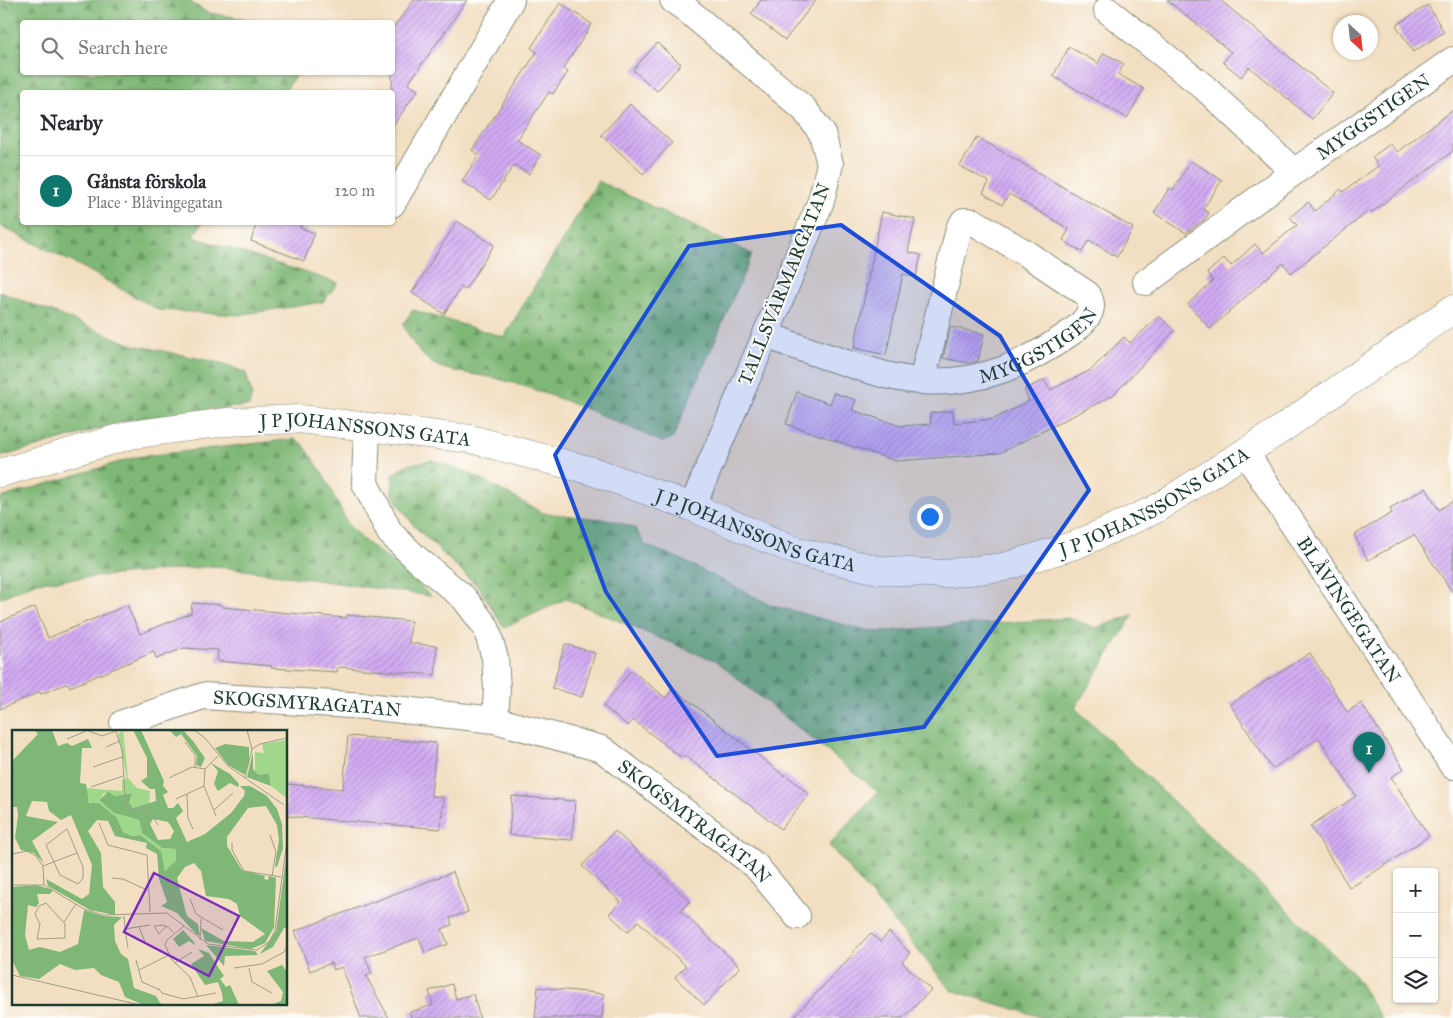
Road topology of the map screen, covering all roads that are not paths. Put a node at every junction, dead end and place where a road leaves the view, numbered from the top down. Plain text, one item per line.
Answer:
1 (510, 0) edge
2 (683, 3) edge
3 (1106, 10) dead end
4 (1453, 60) edge
5 (1294, 172) junction
6 (395, 199) edge
7 (1146, 282) dead end
8 (1453, 309) edge
9 (766, 334) junction
10 (922, 381) junction
11 (367, 427) junction
12 (1245, 452) junction
13 (0, 473) edge
14 (692, 507) junction
15 (495, 720) junction
16 (123, 723) dead end
17 (1443, 731) edge
18 (1453, 766) edge
19 (797, 916) dead end

1 - 6 street
2 - 9 street, TALLSVÄRMARGATAN
3 - 5 street
4 - 5 street, MYGGSTIGEN
5 - 7 street, MYGGSTIGEN
8 - 12 street, J P JOHANSSONS GATA
9 - 10 street, MYGGSTIGEN
9 - 14 street, TALLSVÄRMARGATAN
10 - 10 street, MYGGSTIGEN
11 - 13 street, J P JOHANSSONS GATA
11 - 14 street, J P JOHANSSONS GATA
11 - 15 street
12 - 14 street, J P JOHANSSONS GATA
12 - 17 street, BLÅVINGEGATAN
15 - 16 street, SKOGSMYRAGATAN
15 - 19 street, SKOGSMYRAGATAN
17 - 18 street, BLÅVINGEGATAN

